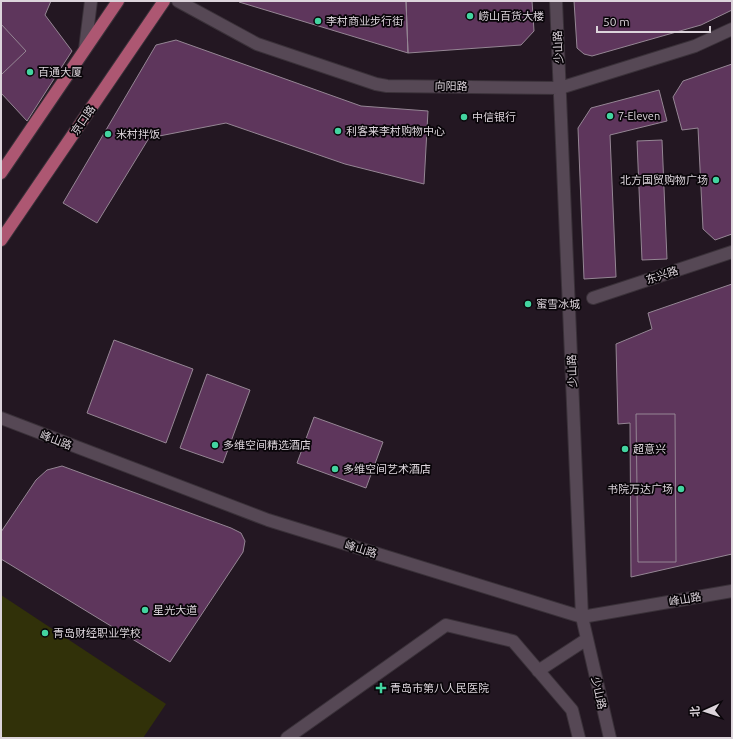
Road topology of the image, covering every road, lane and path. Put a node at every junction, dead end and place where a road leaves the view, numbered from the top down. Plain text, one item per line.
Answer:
1 (91, 1) edge
2 (118, 1) edge
3 (164, 1) edge
4 (178, 1) edge
5 (556, 1) edge
6 (732, 29) edge
7 (86, 48) junction
8 (560, 88) junction
9 (1, 173) edge
10 (1, 240) edge
11 (732, 252) edge
12 (593, 298) dead end
13 (1, 418) edge
14 (732, 590) edge
15 (582, 617) junction
16 (587, 639) junction
17 (538, 671) junction
18 (287, 738) edge
19 (579, 738) edge
20 (610, 738) edge

1 - 7 street
2 - 7 main road
3 - 10 main road, 京口路
4 - 8 street, 向阳路
5 - 8 street, 少山路
6 - 8 street, 向阳路
7 - 9 main road
8 - 15 street, 少山路
11 - 12 street, 东兴路
13 - 15 street, 峰山路
14 - 15 street, 峰山路
15 - 16 street, 少山路
16 - 17 street
16 - 20 street, 少山路
17 - 18 street
17 - 19 street

